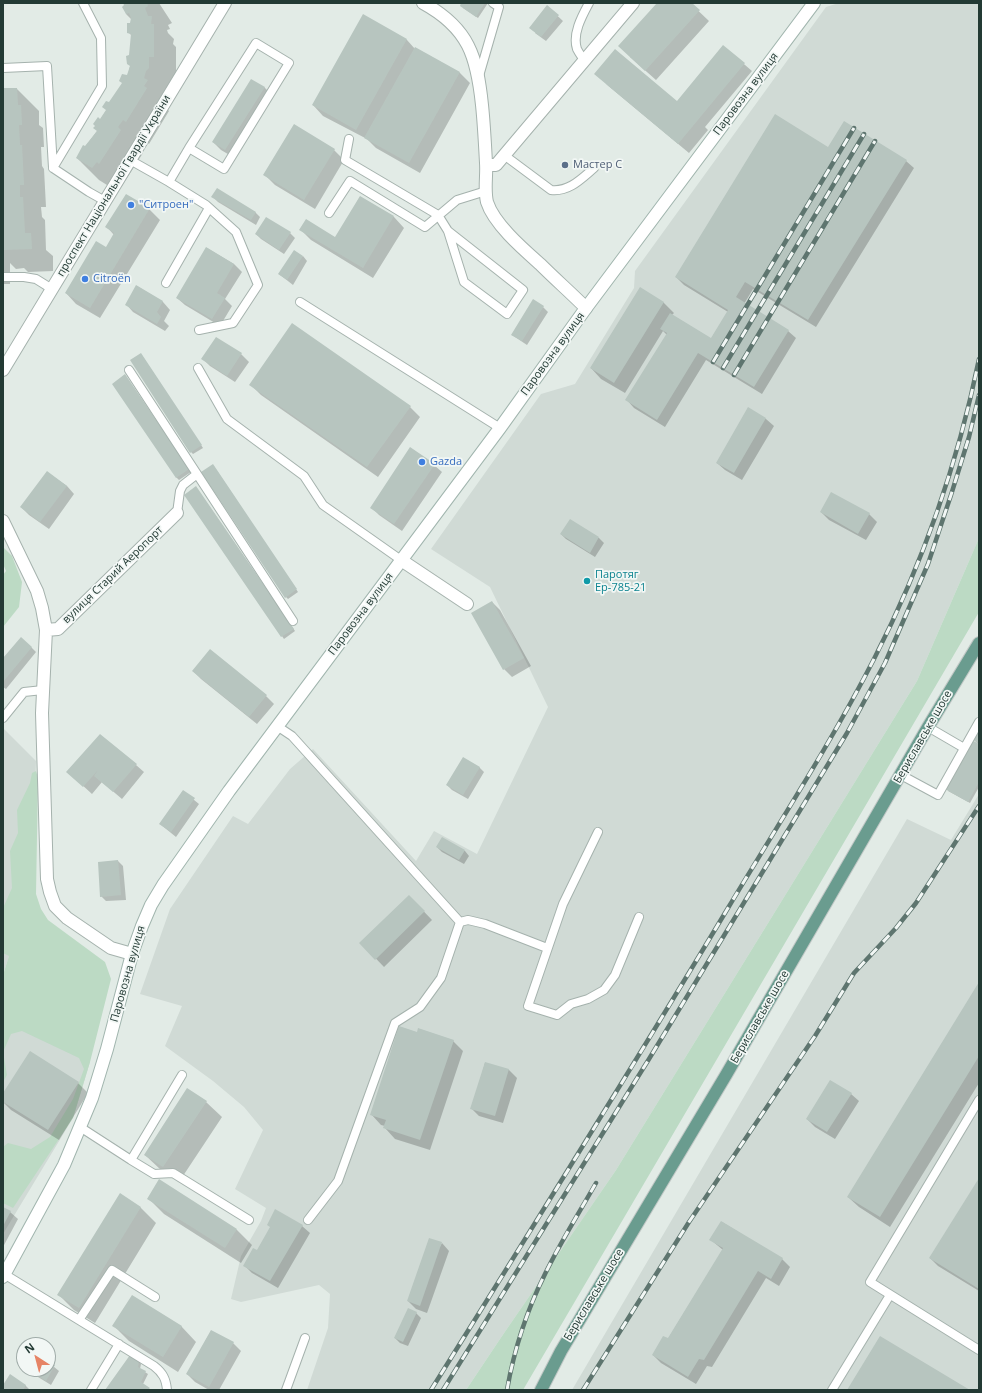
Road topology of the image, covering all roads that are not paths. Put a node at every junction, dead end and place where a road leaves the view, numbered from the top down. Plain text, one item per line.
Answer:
1 (83, 3) edge
2 (225, 3) edge
3 (423, 3) edge
4 (493, 3) edge
5 (589, 3) edge
6 (633, 3) edge
7 (814, 3) edge
8 (584, 60) junction
9 (3, 68) edge
10 (479, 76) junction
11 (349, 140) dead end
12 (189, 148) junction
13 (504, 155) junction
14 (130, 160) junction
15 (487, 165) junction
16 (53, 168) junction
17 (594, 168) dead end
18 (169, 182) junction
19 (486, 191) junction
20 (105, 201) junction
21 (209, 208) junction
22 (329, 213) dead end
23 (438, 216) junction
24 (448, 231) junction
25 (3, 277) edge
26 (166, 283) dead end
27 (52, 289) junction
28 (300, 302) dead end
29 (586, 308) junction
30 (199, 330) dead end
31 (198, 368) dead end
32 (3, 370) edge
33 (129, 370) dead end
34 (500, 428) junction
35 (197, 474) junction
36 (177, 513) joint
37 (3, 521) edge
38 (401, 560) junction
39 (467, 604) dead end
40 (293, 621) dead end
41 (46, 630) junction
42 (979, 643) edge
43 (43, 690) junction
44 (3, 718) edge
45 (979, 722) edge
46 (277, 726) junction
47 (928, 727) junction
48 (964, 748) junction
49 (901, 775) junction
50 (598, 832) dead end
51 (639, 917) dead end
52 (460, 922) junction
53 (547, 948) junction
54 (132, 954) junction
55 (182, 1075) dead end
56 (979, 1100) edge
57 (80, 1127) junction
58 (130, 1160) junction
59 (249, 1220) dead end
60 (308, 1220) dead end
61 (4, 1276) edge
62 (890, 1295) junction
63 (155, 1297) dead end
64 (79, 1320) junction
65 (305, 1338) dead end
66 (119, 1344) junction
67 (979, 1350) edge
68 (91, 1390) edge
69 (167, 1390) edge
70 (286, 1390) edge
71 (540, 1390) edge
72 (832, 1390) edge

1 - 16 lane
2 - 14 street, проспект Національної Гвардії України
3 - 10 street
4 - 10 lane
5 - 8 lane
6 - 8 street
7 - 29 street, Паровозна вулиця
8 - 13 street
9 - 16 lane
10 - 15 street
11 - 23 lane
12 - 12 lane
12 - 18 lane
13 - 15 street
13 - 17 lane
14 - 18 lane
14 - 20 street, проспект Національної Гвардії України
15 - 19 street
16 - 20 lane
18 - 21 lane
19 - 23 lane
19 - 29 street
20 - 27 street, проспект Національної Гвардії України
21 - 26 lane
21 - 30 lane
22 - 23 lane
23 - 24 lane
24 - 24 lane
25 - 27 lane
27 - 32 street, проспект Національної Гвардії України
28 - 34 lane
29 - 34 street, Паровозна вулиця
31 - 38 lane
33 - 35 lane
34 - 38 street, Паровозна вулиця
35 - 36 lane
35 - 40 lane
36 - 41 street, вулиця Старий Аеропорт
37 - 41 street
38 - 39 street
38 - 46 street, Паровозна вулиця
41 - 43 street
42 - 47 main road, Бериславське шосе
43 - 44 lane
43 - 54 street
45 - 48 lane
46 - 52 lane
46 - 54 street, Паровозна вулиця
47 - 48 lane
47 - 49 main road, Бериславське шосе
48 - 49 lane
49 - 71 main road, Бериславське шосе
50 - 53 lane
51 - 53 lane
52 - 53 lane
52 - 60 lane
54 - 57 street, Паровозна вулиця
55 - 58 lane
56 - 62 lane
57 - 58 lane
57 - 61 street, Паровозна вулиця
58 - 59 lane
61 - 64 lane
62 - 67 lane
62 - 72 lane
63 - 64 lane
64 - 66 lane
65 - 70 lane
66 - 68 lane
66 - 69 lane

